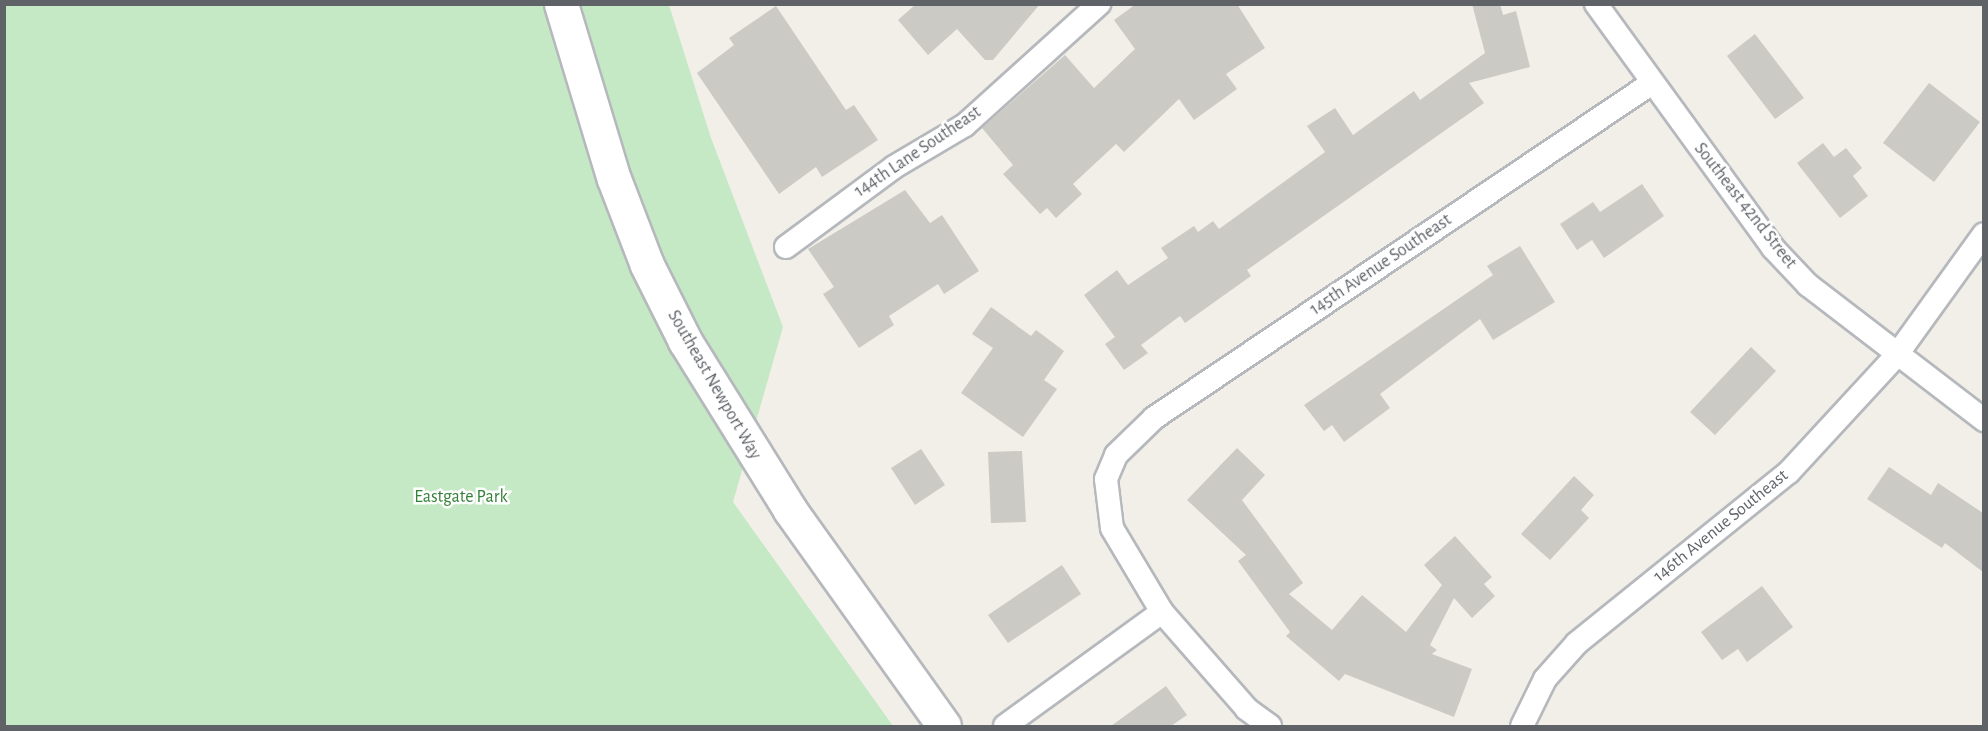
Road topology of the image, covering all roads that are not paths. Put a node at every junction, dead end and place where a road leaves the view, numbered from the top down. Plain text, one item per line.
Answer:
1 (561, 4) edge
2 (1100, 4) edge
3 (1596, 4) edge
4 (1652, 83) junction
5 (1983, 234) edge
6 (786, 247) dead end
7 (1896, 356) junction
8 (1983, 420) edge
9 (1162, 612) junction
10 (944, 726) edge
11 (1005, 726) edge
12 (1270, 726) edge
13 (1522, 726) edge

1 - 10 main road, Southeast Newport Way
2 - 6 street, 144th Lane Southeast
3 - 4 street, Southeast 42nd Street
4 - 7 street, Southeast 42nd Street
4 - 9 street, 145th Avenue Southeast
5 - 7 street, 146th Avenue Southeast
7 - 8 street, Southeast 42nd Street
7 - 13 street, 146th Avenue Southeast
9 - 11 street
9 - 12 street

